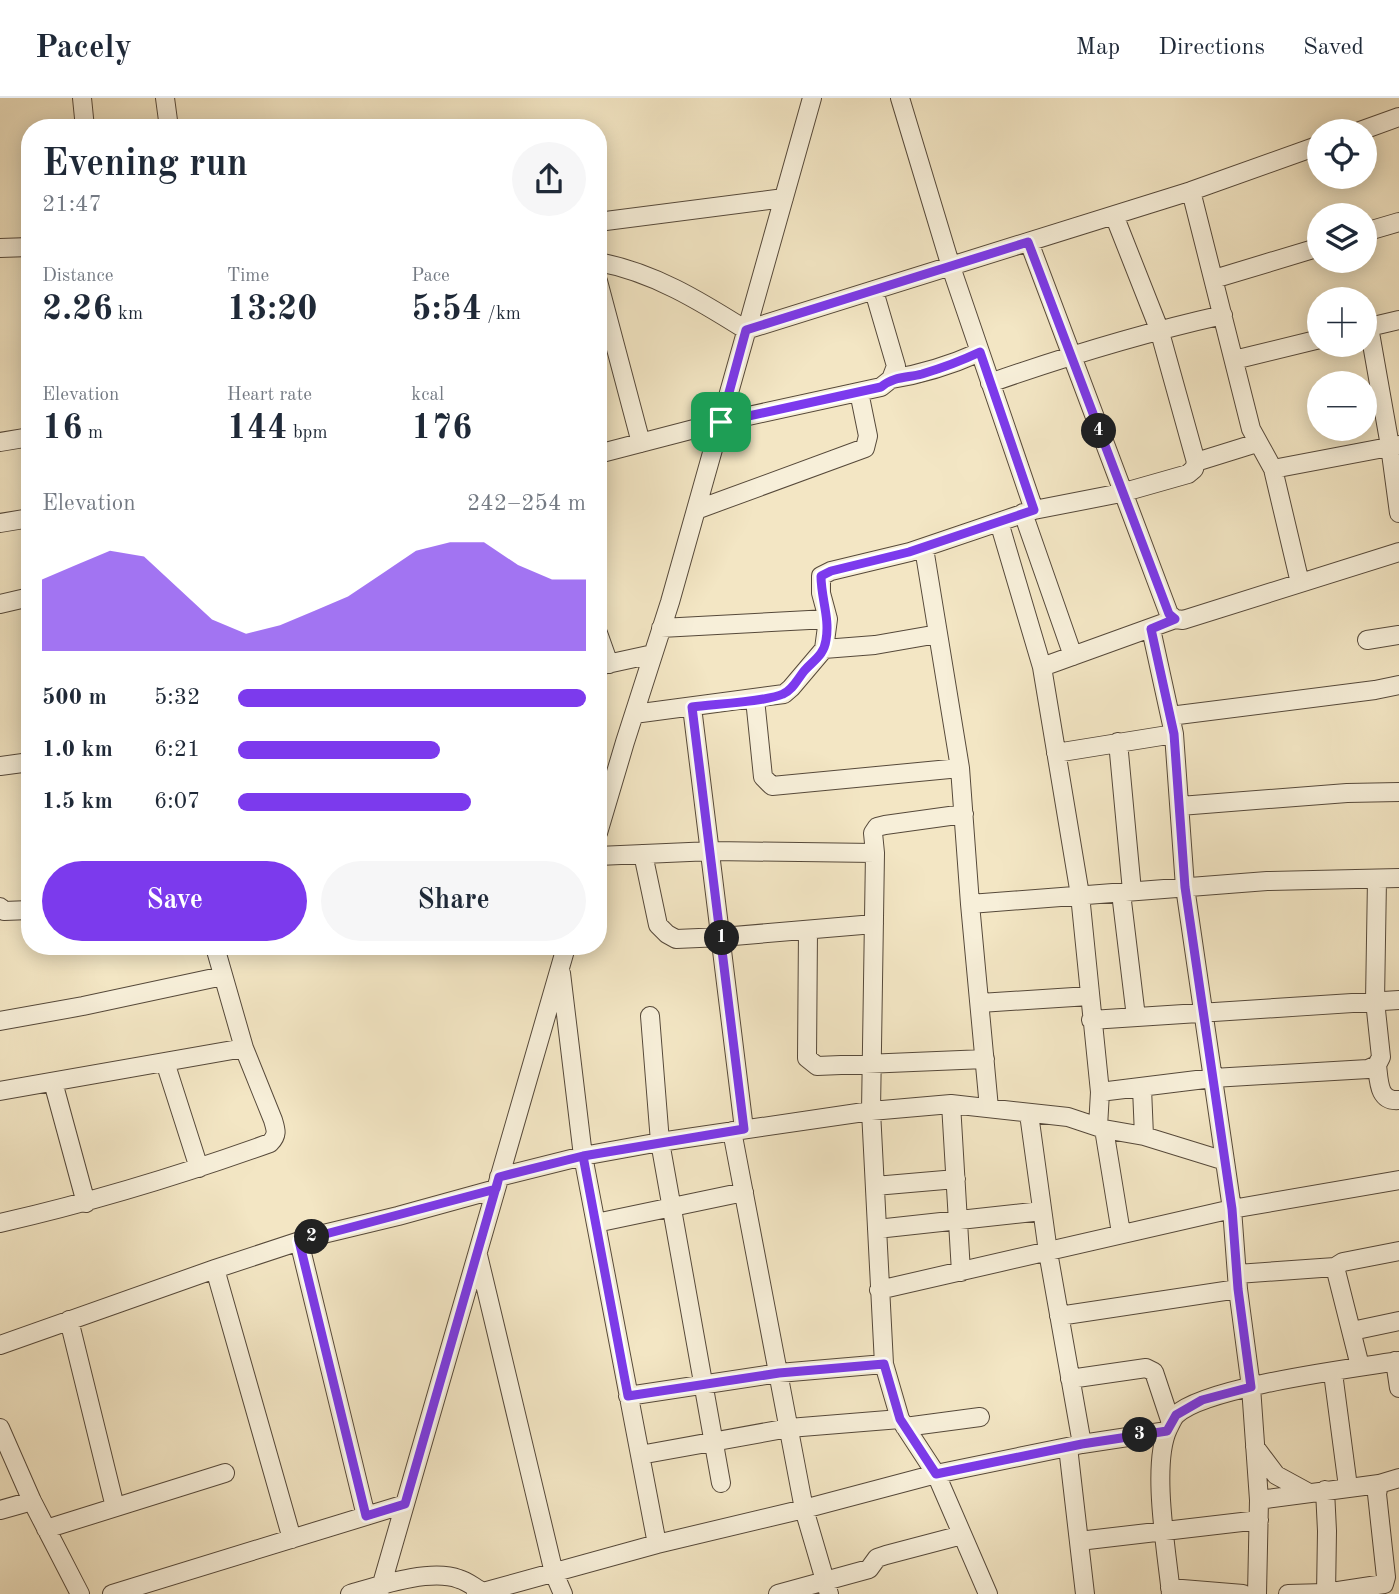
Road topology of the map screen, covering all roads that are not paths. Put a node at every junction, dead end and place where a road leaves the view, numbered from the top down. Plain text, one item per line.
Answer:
1 (82, 98) edge
2 (165, 98) edge
3 (812, 98) edge
4 (900, 98) edge
5 (1399, 117) edge
6 (84, 119) edge
7 (168, 119) edge
8 (1377, 125) edge
9 (1307, 150) edge
10 (1191, 191) junction
11 (784, 198) junction
12 (1114, 215) junction
13 (607, 221) edge
14 (1399, 222) edge
15 (1377, 228) edge
16 (1028, 242) junction
17 (21, 247) edge
18 (0, 248) edge
19 (1307, 251) edge
20 (607, 264) edge
21 (951, 267) junction
22 (1213, 279) junction
23 (874, 291) junction
24 (1223, 315) junction
25 (1399, 320) edge
26 (1377, 326) edge
27 (1159, 329) junction
28 (746, 330) junction
29 (1307, 342) edge
30 (607, 345) edge
31 (980, 352) junction
32 (1071, 355) junction
33 (1374, 357) edge
34 (1234, 360) junction
35 (891, 379) junction
36 (990, 383) junction
37 (859, 392) junction
38 (721, 422) junction
39 (21, 438) edge
40 (0, 442) edge
41 (641, 443) junction
42 (1257, 443) junction
43 (1395, 445) edge
44 (607, 452) edge
45 (1196, 462) junction
46 (1273, 469) junction
47 (1121, 493) junction
48 (696, 510) junction
49 (1029, 511) junction
50 (1399, 513) edge
51 (21, 520) edge
52 (999, 522) junction
53 (0, 523) edge
54 (924, 548) junction
55 (1399, 552) edge
56 (1300, 583) junction
57 (21, 599) edge
58 (0, 604) edge
59 (828, 619) junction
60 (1175, 619) junction
61 (661, 628) junction
62 (1151, 629) junction
63 (938, 634) junction
64 (1399, 635) edge
65 (1367, 640) dead end
66 (824, 649) junction
67 (653, 654) junction
68 (1073, 656) junction
69 (607, 664) edge
70 (1042, 667) junction
71 (1399, 685) edge
72 (755, 699) junction
73 (692, 707) junction
74 (634, 715) junction
75 (1172, 725) junction
76 (1118, 742) junction
77 (1056, 753) junction
78 (21, 763) edge
79 (0, 766) edge
80 (960, 768) junction
81 (1399, 792) edge
82 (607, 804) edge
83 (1180, 806) junction
84 (964, 814) junction
85 (712, 850) junction
86 (875, 853) junction
87 (643, 854) junction
88 (607, 856) edge
89 (1399, 878) edge
90 (1377, 879) junction
91 (1185, 887) junction
92 (1126, 892) junction
93 (1080, 895) junction
94 (970, 904) junction
95 (0, 907) edge
96 (21, 911) edge
97 (874, 924) junction
98 (808, 930) junction
99 (722, 937) junction
100 (217, 955) edge
101 (563, 955) edge
102 (560, 966) junction
103 (223, 976) junction
104 (1089, 996) junction
105 (1399, 1000) edge
106 (1375, 1001) junction
107 (980, 1003) junction
108 (1203, 1011) junction
109 (650, 1016) dead end
110 (1136, 1017) junction
111 (1091, 1020) junction
112 (0, 1021) edge
113 (244, 1048) junction
114 (985, 1059) junction
115 (165, 1062) junction
116 (872, 1062) junction
117 (1377, 1065) junction
118 (1213, 1078) junction
119 (53, 1082) junction
120 (1142, 1088) junction
121 (0, 1091) edge
122 (1100, 1092) junction
123 (1399, 1100) edge
124 (951, 1104) junction
125 (989, 1108) junction
126 (871, 1111) junction
127 (1029, 1114) junction
128 (1101, 1128) junction
129 (738, 1130) junction
130 (1144, 1136) junction
131 (660, 1142) junction
132 (583, 1156) junction
133 (1225, 1160) junction
134 (199, 1168) junction
135 (956, 1179) junction
136 (1399, 1180) edge
137 (497, 1183) junction
138 (875, 1186) junction
139 (744, 1192) junction
140 (86, 1203) junction
141 (671, 1208) junction
142 (1232, 1209) junction
143 (1042, 1211) junction
144 (958, 1219) junction
145 (0, 1223) edge
146 (596, 1223) junction
147 (877, 1229) junction
148 (1121, 1233) junction
149 (299, 1241) junction
150 (1399, 1251) edge
151 (478, 1252) junction
152 (1048, 1252) junction
153 (1335, 1268) junction
154 (215, 1269) junction
155 (961, 1272) junction
156 (1237, 1282) junction
157 (879, 1290) junction
158 (1059, 1315) junction
159 (69, 1320) junction
160 (1399, 1321) edge
161 (1352, 1331) junction
162 (0, 1345) edge
163 (1397, 1361) edge
164 (884, 1364) junction
165 (1360, 1366) junction
166 (779, 1373) junction
167 (1333, 1373) junction
168 (1070, 1379) junction
169 (703, 1385) junction
170 (1251, 1387) junction
171 (1399, 1388) edge
172 (628, 1396) junction
173 (980, 1418) dead end
174 (903, 1423) junction
175 (1169, 1427) junction
176 (0, 1428) edge
177 (789, 1428) junction
178 (713, 1442) junction
179 (1075, 1446) junction
180 (1255, 1447) junction
181 (640, 1455) junction
182 (225, 1473) dead end
183 (936, 1474) junction
184 (1399, 1478) edge
185 (720, 1483) dead end
186 (1379, 1484) junction
187 (1348, 1488) junction
188 (1317, 1491) junction
189 (1259, 1500) junction
190 (32, 1501) junction
191 (405, 1504) junction
192 (115, 1507) junction
193 (804, 1509) junction
194 (0, 1510) edge
195 (366, 1516) junction
196 (1259, 1520) junction
197 (46, 1529) junction
198 (1165, 1530) junction
199 (962, 1535) junction
200 (292, 1539) junction
201 (1079, 1541) junction
202 (657, 1544) junction
203 (554, 1573) junction
204 (827, 1588) edge
205 (380, 1589) edge
206 (1170, 1591) edge
207 (480, 1593) edge
208 (1326, 1593) edge
209 (80, 1594) edge
210 (112, 1594) edge
211 (350, 1594) edge
212 (562, 1594) edge
213 (778, 1594) edge
214 (988, 1594) edge
215 (1085, 1594) edge
216 (1237, 1594) edge
217 (1243, 1594) edge
218 (1256, 1594) edge
219 (1288, 1594) edge

1 - 6 street
2 - 7 street
3 - 11 street
4 - 21 street
5 - 8 street
9 - 10 street
10 - 12 street
10 - 22 street
11 - 13 street
11 - 28 street
12 - 16 street
12 - 27 street
14 - 15 street
16 - 21 street
16 - 32 street
17 - 18 street
19 - 22 street
20 - 28 street
21 - 23 street
21 - 31 street
22 - 24 street
23 - 28 street
23 - 35 street
24 - 27 street
24 - 34 street
25 - 26 street
27 - 32 street
27 - 45 street
28 - 38 street
29 - 34 street
30 - 41 street
31 - 35 street
31 - 36 street
32 - 36 street
32 - 47 street
33 - 43 street
34 - 42 street
35 - 37 street
36 - 49 street
37 - 38 street
37 - 48 street
38 - 41 street
38 - 48 street
39 - 40 street
41 - 44 street
42 - 45 street
42 - 46 street
43 - 46 street
43 - 50 street
45 - 47 street
46 - 56 street
47 - 49 street
47 - 60 street
48 - 61 street
49 - 52 street
49 - 68 street
51 - 53 street
52 - 54 street
52 - 70 street
54 - 59 street
54 - 63 street
55 - 56 street
56 - 60 street
57 - 58 street
59 - 61 street
59 - 66 street
60 - 62 street
61 - 67 street
62 - 68 street
62 - 75 street
63 - 66 street
63 - 80 street
64 - 65 street
66 - 72 street
67 - 69 street
67 - 74 street
68 - 70 street
70 - 77 street
71 - 75 street
72 - 73 street
72 - 80 street
73 - 74 street
73 - 85 street
74 - 82 street
75 - 76 street
75 - 83 street
76 - 77 street
76 - 92 street
77 - 93 street
78 - 79 street
80 - 84 street
81 - 83 street
83 - 91 street
84 - 86 street
84 - 94 street
85 - 86 street
85 - 87 street
85 - 99 street
86 - 97 street
87 - 88 street
87 - 99 street
89 - 90 street
90 - 91 street
90 - 106 street
91 - 92 street
91 - 108 street
92 - 93 street
92 - 110 street
93 - 94 street
93 - 104 street
94 - 107 street
95 - 96 street
97 - 98 street
97 - 116 street
98 - 99 street
98 - 116 street
99 - 129 street
100 - 103 street
101 - 102 street
102 - 132 street
102 - 137 street
103 - 112 street
103 - 113 street
104 - 107 street
104 - 111 street
105 - 106 street
106 - 108 street
106 - 117 street
107 - 114 street
108 - 110 street
108 - 118 street
109 - 131 street
110 - 111 street
111 - 122 street
113 - 115 street
113 - 134 street
114 - 116 street
114 - 125 street
115 - 119 street
115 - 134 street
116 - 126 street
117 - 118 street
117 - 123 street
118 - 120 street
118 - 133 street
119 - 121 street
119 - 140 street
120 - 122 street
120 - 130 street
122 - 128 street
124 - 125 street
124 - 126 street
124 - 135 street
125 - 127 street
126 - 129 street
126 - 138 street
127 - 128 street
127 - 143 street
128 - 130 street
128 - 148 street
129 - 131 street
129 - 139 street
130 - 133 street
131 - 132 street
131 - 141 street
132 - 137 street
132 - 146 street
133 - 142 street
134 - 140 street
135 - 138 street
135 - 144 street
136 - 142 street
137 - 149 street
137 - 151 street
138 - 147 street
139 - 141 street
139 - 166 street
140 - 145 street
141 - 146 street
141 - 169 street
142 - 148 street
142 - 156 street
143 - 144 street
143 - 152 street
144 - 147 street
144 - 155 street
146 - 172 street
147 - 157 street
148 - 152 street
149 - 154 street
149 - 195 street
150 - 153 street
151 - 191 street
151 - 203 street
152 - 155 street
152 - 158 street
153 - 156 street
153 - 161 street
154 - 159 street
154 - 200 street
155 - 157 street
156 - 158 street
156 - 170 street
157 - 164 street
158 - 168 street
159 - 162 street
159 - 192 street
160 - 161 street
161 - 165 street
163 - 165 street
163 - 171 street
164 - 166 street
164 - 174 street
165 - 167 street
166 - 169 street
166 - 177 street
167 - 170 street
167 - 187 street
168 - 175 street
168 - 179 street
169 - 172 street
169 - 178 street
170 - 175 street
170 - 180 street
172 - 181 street
173 - 174 street
174 - 177 street
174 - 183 street
175 - 179 street
175 - 198 street
176 - 190 street
177 - 178 street
177 - 193 street
178 - 181 street
178 - 185 street
179 - 183 street
179 - 201 street
180 - 188 street
180 - 189 street
181 - 202 street
182 - 192 street
183 - 193 street
183 - 199 street
184 - 186 street
186 - 187 street
186 - 208 street
187 - 188 street
188 - 189 street
188 - 208 street
189 - 196 street
190 - 194 street
190 - 197 street
191 - 195 street
191 - 205 street
192 - 197 street
193 - 202 street
193 - 204 street
195 - 200 street
196 - 198 street
196 - 218 street
197 - 209 street
198 - 201 street
198 - 206 street
199 - 204 street
199 - 214 street
200 - 210 street
201 - 215 street
202 - 203 street
203 - 207 street
203 - 212 street
204 - 213 street
205 - 207 street
205 - 211 street
206 - 216 street
208 - 219 street
216 - 217 street

